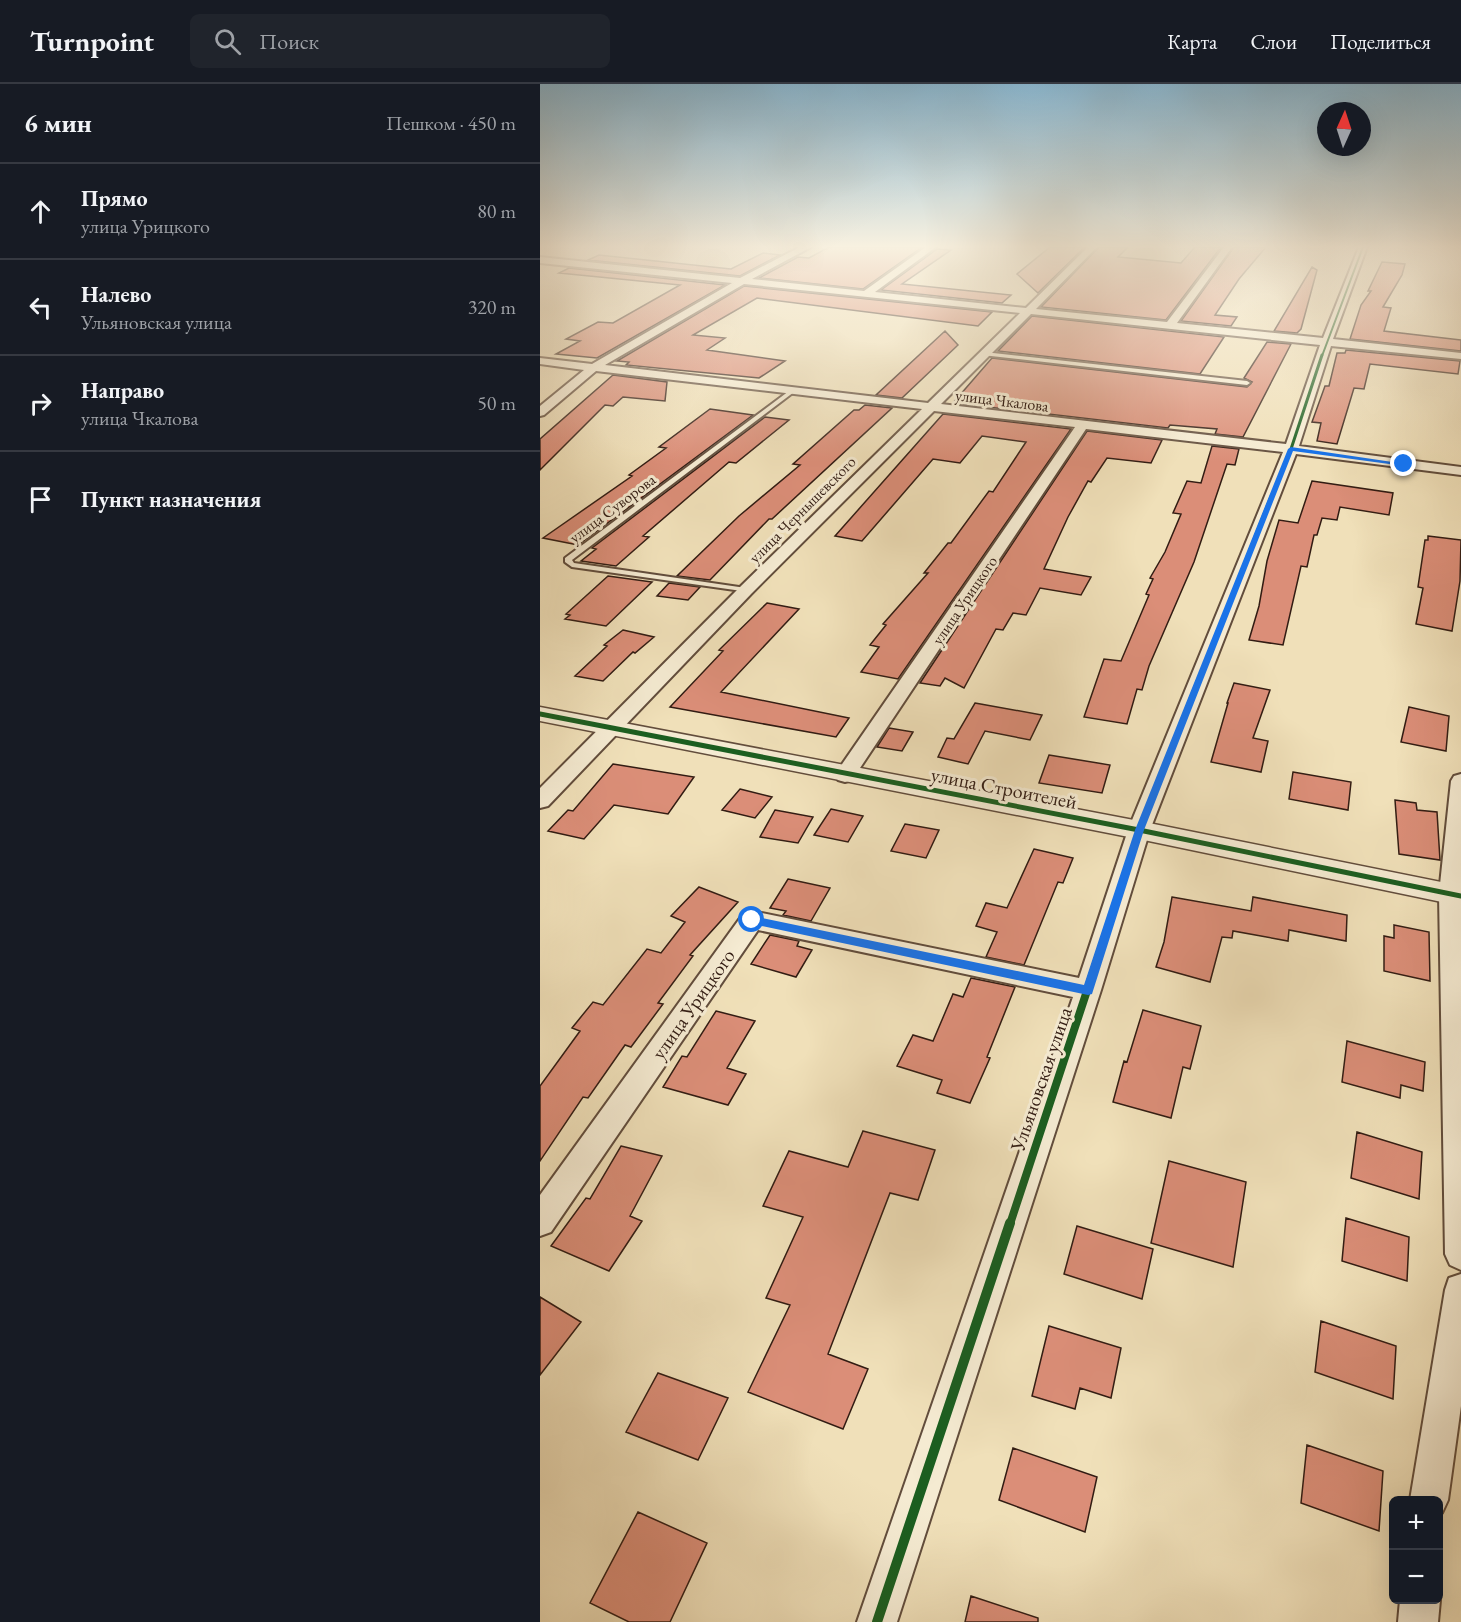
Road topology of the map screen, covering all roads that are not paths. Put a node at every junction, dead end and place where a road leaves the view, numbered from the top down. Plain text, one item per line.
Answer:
1 (677, 319) edge
2 (1019, 319) edge
3 (1111, 319) edge
4 (1175, 319) edge
5 (1336, 319) edge
6 (1170, 325) junction
7 (1327, 341) junction
8 (984, 354) junction
9 (1461, 356) edge
10 (540, 361) edge
11 (594, 367) junction
12 (1247, 383) dead end
13 (791, 392) junction
14 (929, 408) junction
15 (540, 412) edge
16 (1082, 426) junction
17 (1291, 449) junction
18 (1461, 471) edge
19 (746, 590) junction
20 (540, 714) edge
21 (613, 728) junction
22 (845, 775) junction
23 (1461, 781) edge
24 (540, 801) edge
25 (1139, 830) junction
26 (1456, 895) edge
27 (1088, 990) junction
28 (540, 1221) edge
29 (1461, 1254) edge
30 (1461, 1290) edge
31 (1431, 1496) edge
32 (1420, 1604) edge
33 (877, 1622) edge
34 (1418, 1622) edge

1 - 11 street
2 - 8 street, улица Чернышевского
3 - 6 street
4 - 6 street
5 - 7 street, Ульяновская улица
6 - 7 street
7 - 9 street
7 - 17 street, Ульяновская улица
8 - 12 lane
8 - 14 street, улица Чернышевского
10 - 11 street, улица Чкалова
11 - 13 street, улица Чкалова
11 - 15 street
13 - 14 street, улица Чкалова
13 - 19 lane, улица Суворова
14 - 16 street, улица Чкалова
14 - 19 street, улица Чернышевского
16 - 17 street, улица Чкалова
16 - 22 street, улица Урицкого
17 - 18 street, улица Чкалова
17 - 25 street, Ульяновская улица
19 - 21 street, улица Чернышевского
20 - 21 street, улица Строителей
21 - 22 street, улица Строителей
21 - 24 street, улица Чернышевского
22 - 25 street, улица Строителей
23 - 26 street
25 - 26 street, улица Строителей
25 - 27 street, Ульяновская улица
26 - 29 street
27 - 28 street, улица Урицкого
27 - 33 street, Ульяновская улица
30 - 31 street
32 - 34 street

